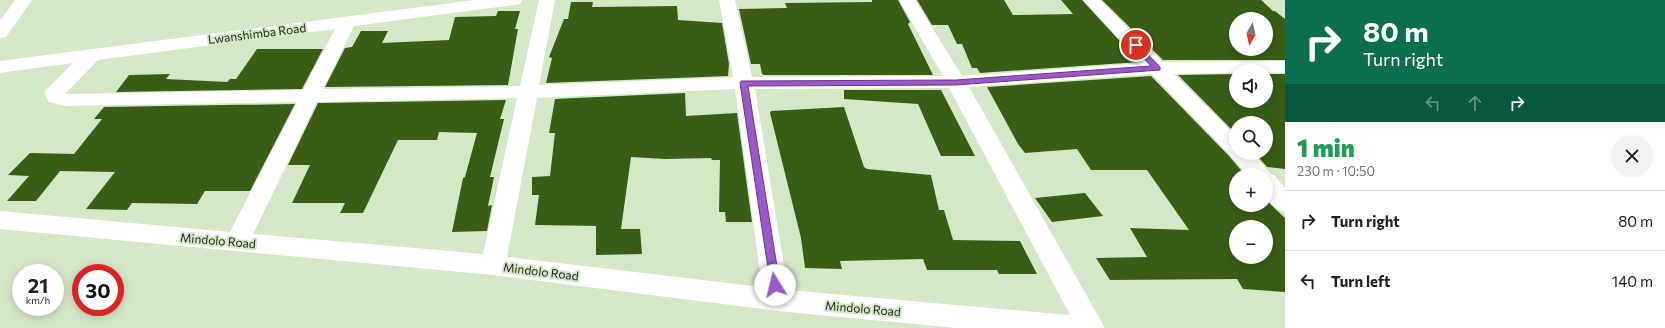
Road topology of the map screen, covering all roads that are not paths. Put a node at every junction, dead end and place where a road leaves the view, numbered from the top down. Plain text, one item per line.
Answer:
1 (24, 0) edge
2 (514, 0) edge
3 (547, 0) edge
4 (727, 0) edge
5 (907, 0) edge
6 (1091, 0) edge
7 (347, 22) junction
8 (0, 33) edge
9 (92, 55) junction
10 (0, 67) edge
11 (1285, 67) edge
12 (1158, 68) junction
13 (956, 82) junction
14 (744, 83) junction
15 (529, 92) junction
16 (309, 96) junction
17 (1229, 142) edge
18 (1246, 160) edge
19 (1254, 168) edge
20 (1273, 190) edge
21 (1285, 203) edge
22 (0, 220) edge
23 (237, 242) junction
24 (493, 265) junction
25 (777, 300) junction
26 (1081, 328) edge
27 (1091, 328) edge

1 - 8 street
2 - 7 street, Lwanshimba Road
3 - 15 street
4 - 14 street
5 - 13 street
6 - 12 street
7 - 9 street, Lwanshimba Road
7 - 16 street
9 - 10 street, Lwanshimba Road
9 - 16 street
11 - 12 street
12 - 13 street
12 - 17 street
13 - 14 street
13 - 27 street
14 - 15 street
14 - 25 street
15 - 16 street
15 - 24 street
16 - 23 street
18 - 19 street
20 - 21 street
22 - 23 street, Mindolo Road
23 - 24 street, Mindolo Road
24 - 25 street, Mindolo Road
25 - 26 street, Mindolo Road

